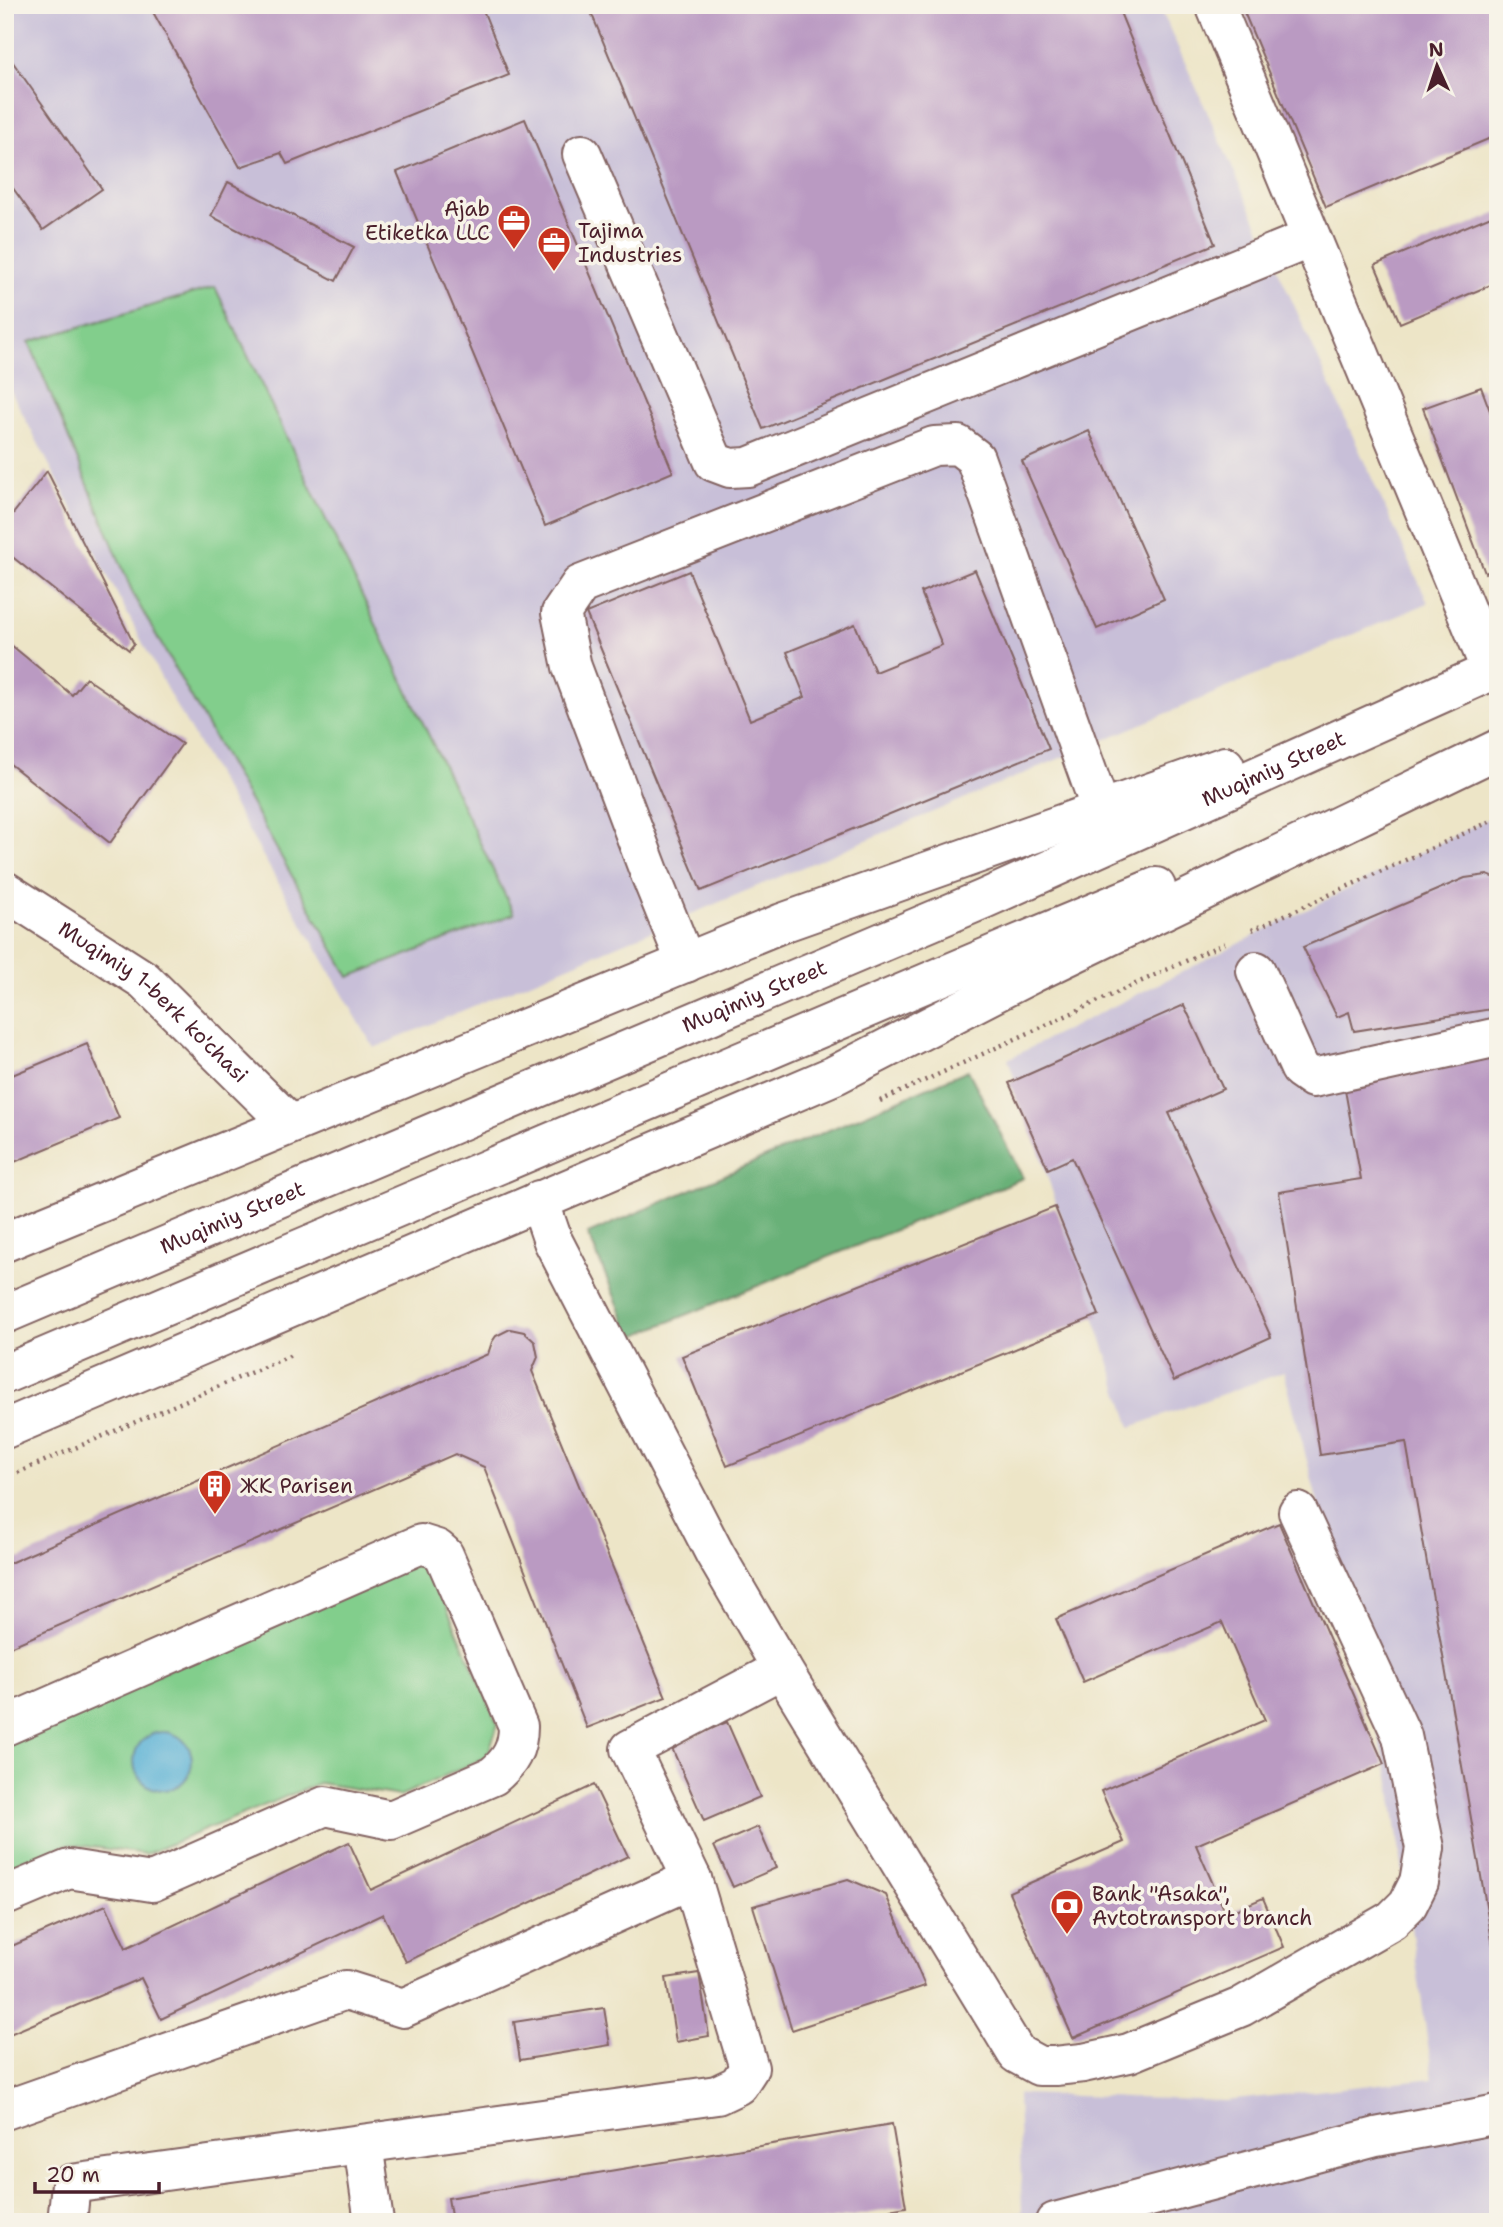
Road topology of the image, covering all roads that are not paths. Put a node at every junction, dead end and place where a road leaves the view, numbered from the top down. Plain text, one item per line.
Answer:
1 (1215, 5) edge
2 (582, 153) dead end
3 (1311, 238) junction
4 (1494, 670) edge
5 (1498, 748) edge
6 (1101, 810) junction
7 (5, 891) edge
8 (686, 962) junction
9 (1255, 971) dead end
10 (1498, 1037) edge
11 (290, 1124) junction
12 (539, 1199) junction
13 (5, 1242) edge
14 (5, 1314) edge
15 (5, 1374) edge
16 (5, 1429) edge
17 (1298, 1512) dead end
18 (782, 1669) junction
19 (5, 1726) edge
20 (692, 1879) junction
21 (5, 1896) edge
22 (5, 2110) edge
23 (1498, 2114) edge
24 (363, 2144) junction
25 (67, 2222) edge
26 (374, 2222) edge
27 (1055, 2222) edge

1 - 3 main road
2 - 3 main road
3 - 4 main road
4 - 6 main road
4 - 14 main road, Muqimiy Street
5 - 12 main road
5 - 15 main road
6 - 8 main road
6 - 8 main road
7 - 11 main road, Muqimiy 1-berk ko'chasi
8 - 11 main road
9 - 10 main road
11 - 13 main road
12 - 16 main road
12 - 18 main road
17 - 18 main road
18 - 20 main road
19 - 21 main road
20 - 22 main road
20 - 24 main road
23 - 27 main road
24 - 25 main road
24 - 26 main road

